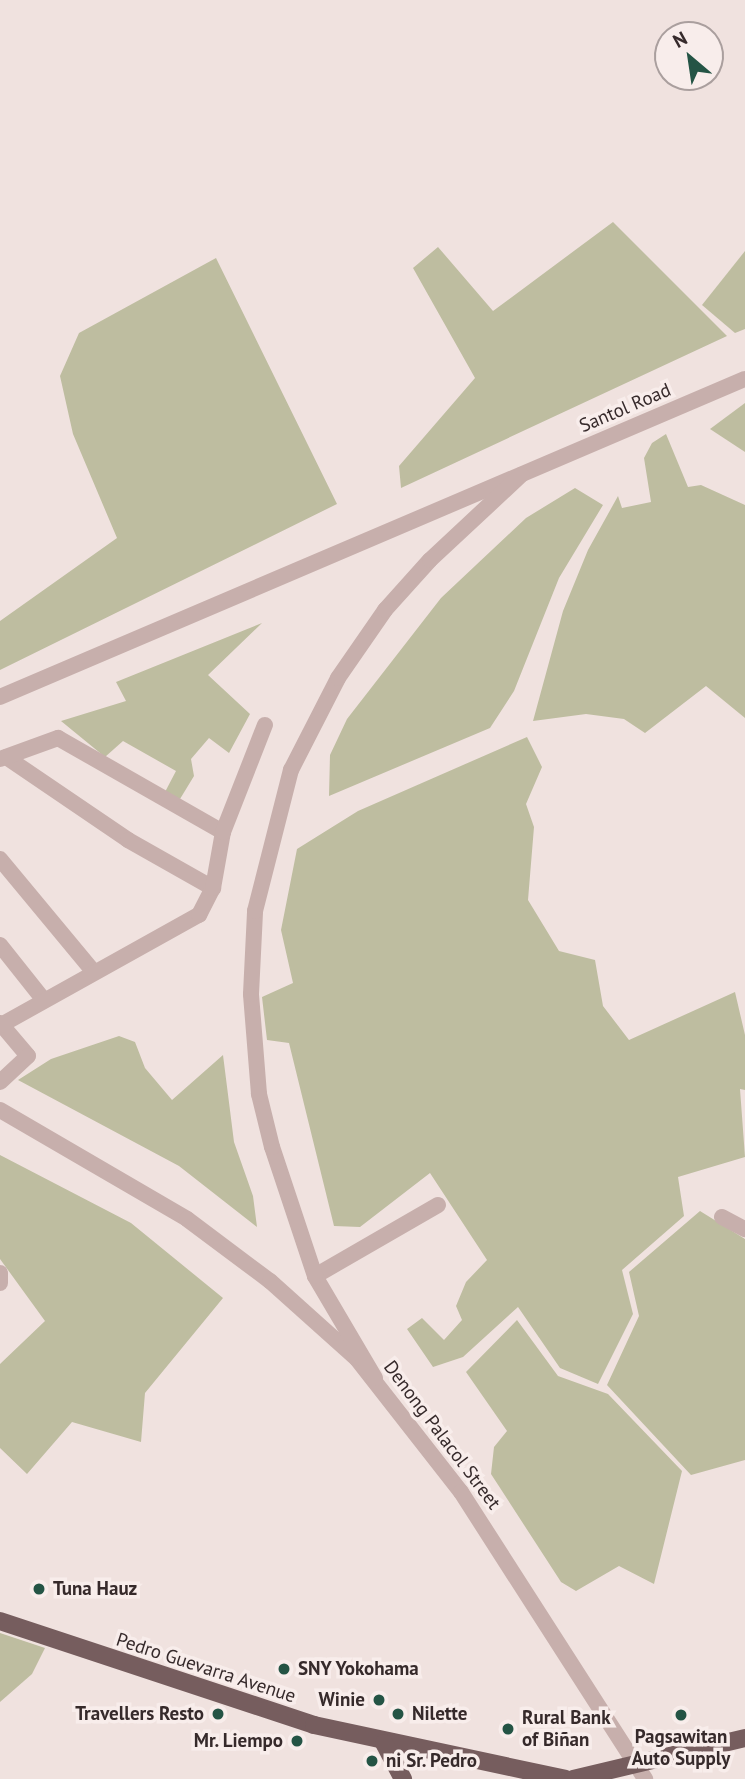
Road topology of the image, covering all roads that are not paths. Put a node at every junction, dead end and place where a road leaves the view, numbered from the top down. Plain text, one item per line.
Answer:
1 (745, 379) edge
2 (522, 475) junction
3 (0, 697) edge
4 (265, 725) dead end
5 (3, 758) edge
6 (223, 832) junction
7 (0, 859) edge
8 (213, 888) junction
9 (0, 945) edge
10 (93, 971) junction
11 (43, 999) junction
12 (1, 1024) edge
13 (0, 1082) edge
14 (0, 1110) edge
15 (438, 1205) dead end
16 (722, 1217) dead end
17 (745, 1229) edge
18 (0, 1273) edge
19 (315, 1276) junction
20 (0, 1283) edge
21 (375, 1378) junction
22 (0, 1621) edge
23 (745, 1738) edge
24 (384, 1743) junction
25 (640, 1772) edge
26 (403, 1779) edge
27 (565, 1779) edge
28 (573, 1779) edge

1 - 2 street, Santol Road
2 - 3 street, Santol Road
2 - 19 street
4 - 6 street
5 - 6 street
5 - 8 street
6 - 8 street
7 - 10 street
8 - 10 street
9 - 11 street
10 - 11 street
11 - 12 street
12 - 13 street
14 - 21 street, Denong Palacol Street
15 - 19 street
16 - 17 street
18 - 20 street
19 - 21 street
21 - 25 street, Denong Palacol Street
22 - 24 main road, Pedro Guevarra Avenue
23 - 25 main road
24 - 26 main road
24 - 27 main road, Pedro Guevarra Avenue
25 - 28 main road

